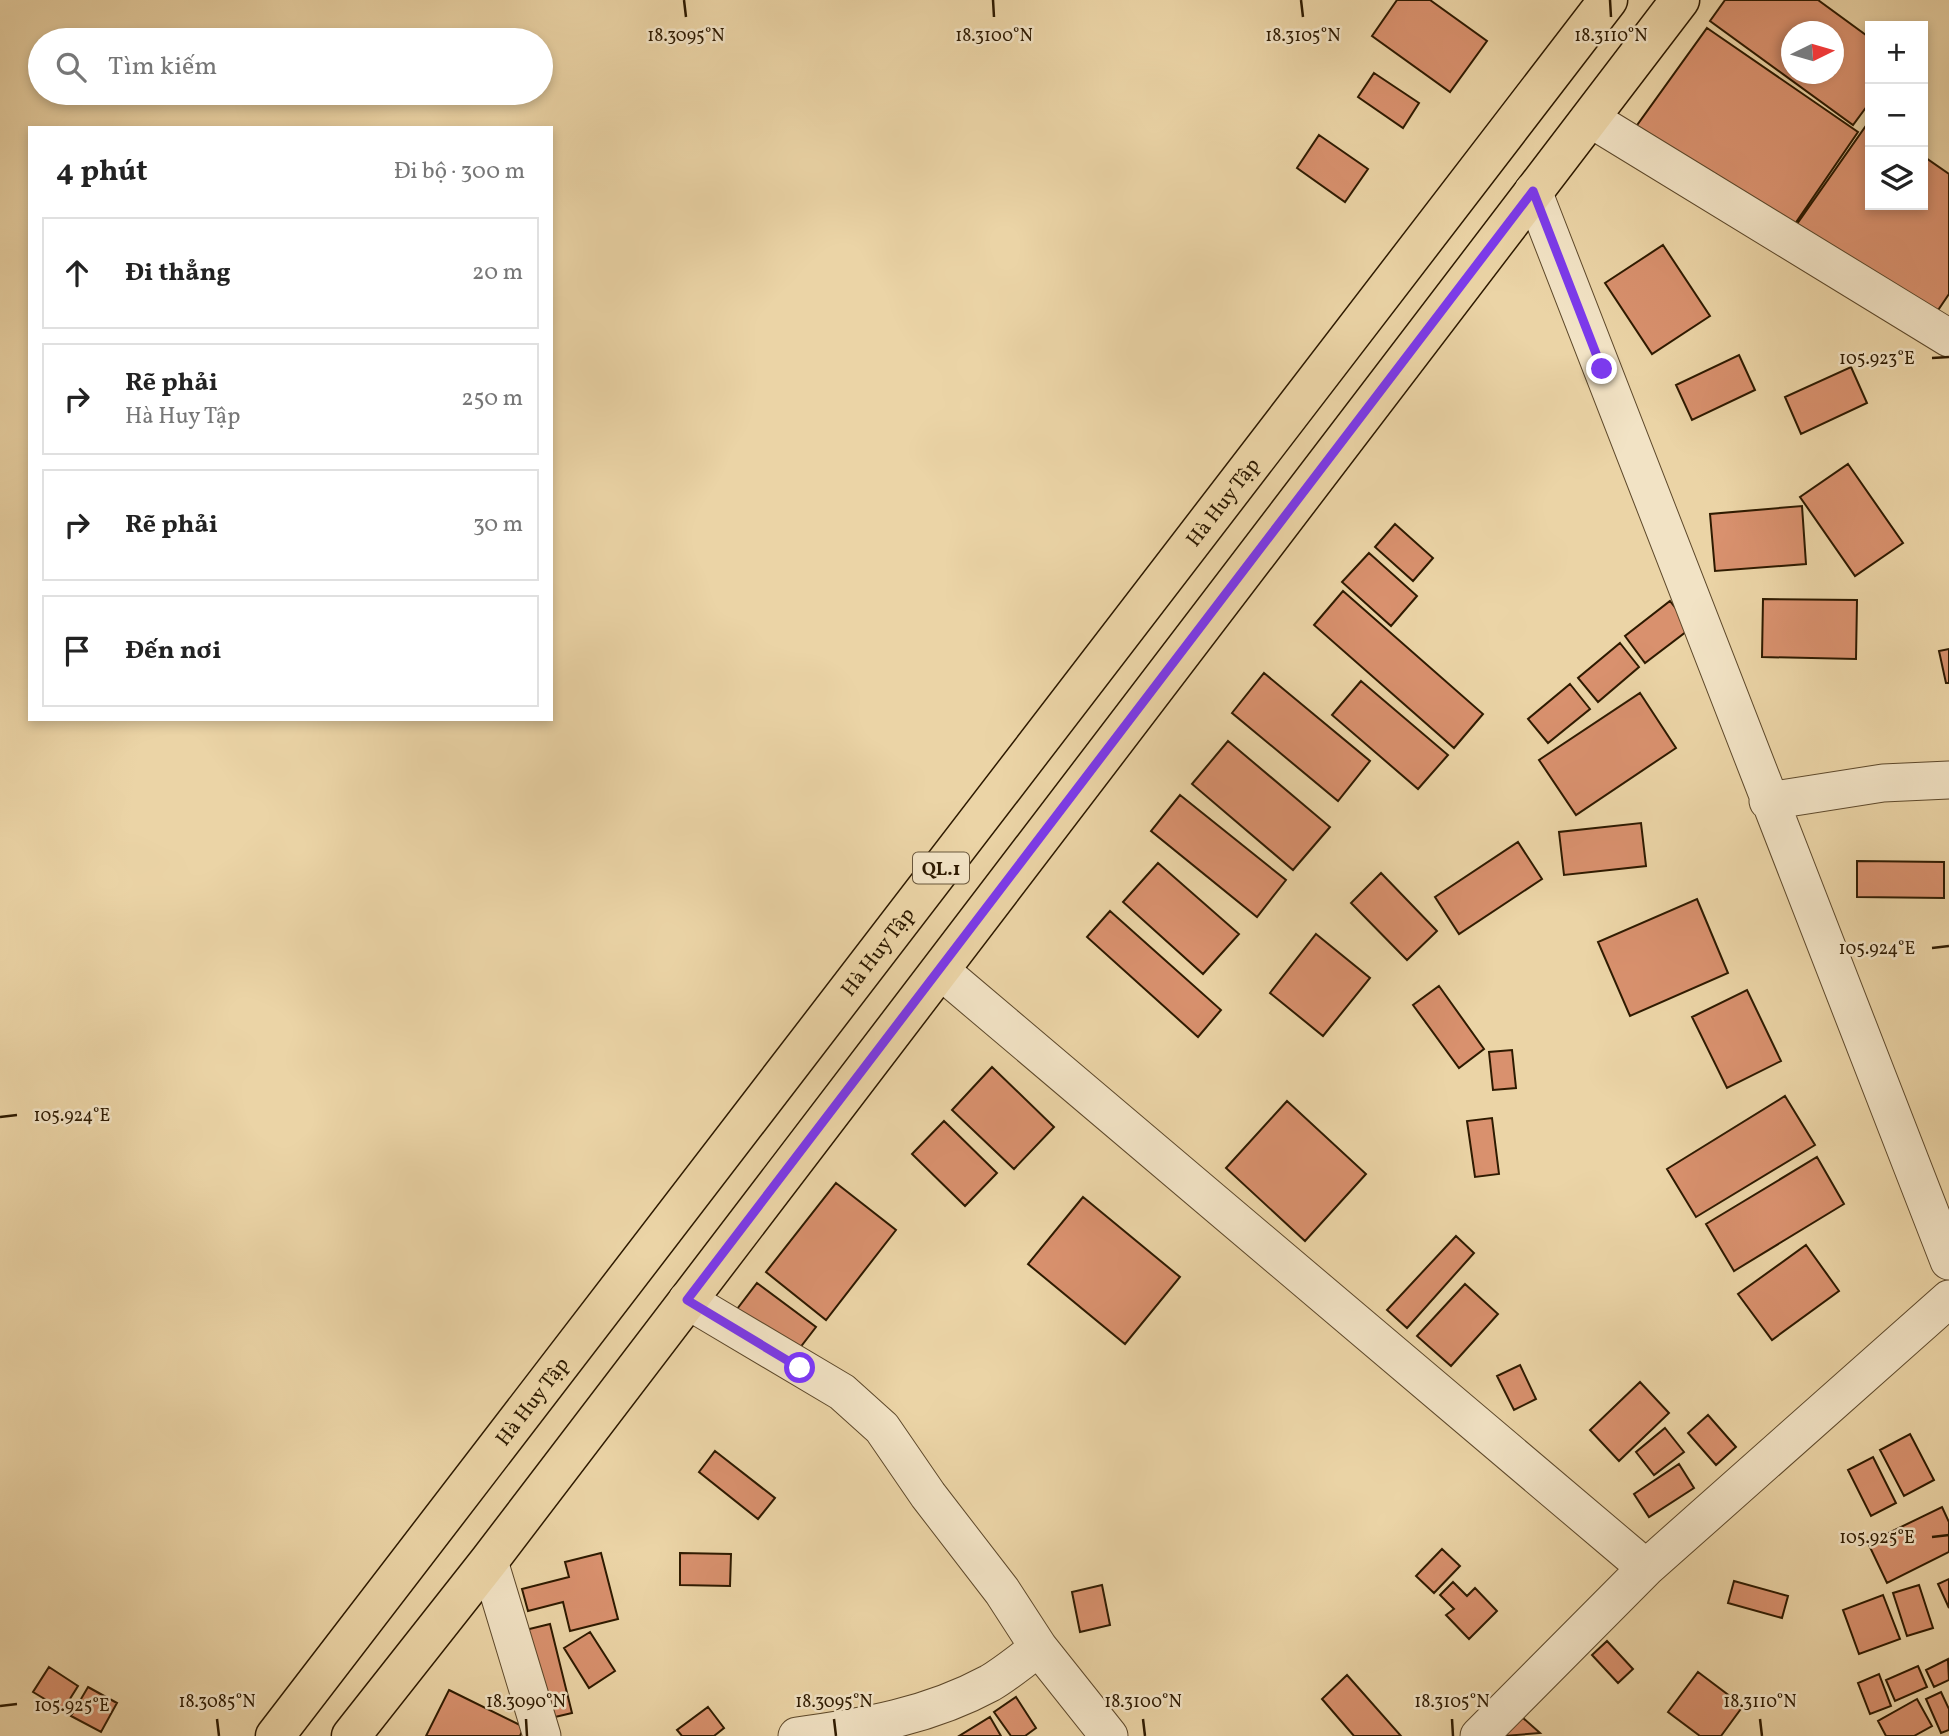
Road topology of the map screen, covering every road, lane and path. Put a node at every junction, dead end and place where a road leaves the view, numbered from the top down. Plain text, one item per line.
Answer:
1 (1608, 0) edge
2 (1681, 0) edge
3 (1591, 119) junction
4 (1533, 191) junction
5 (1945, 326) edge
6 (1949, 780) edge
7 (1768, 801) junction
8 (940, 970) junction
9 (1949, 1261) edge
10 (1949, 1299) edge
11 (687, 1300) junction
12 (489, 1561) junction
13 (1646, 1568) junction
14 (1039, 1648) junction
15 (275, 1736) edge
16 (351, 1736) edge
17 (542, 1736) edge
18 (797, 1736) edge
19 (1109, 1736) edge
20 (1479, 1736) edge

1 - 15 main road, Hà Huy Tập / QL.1
2 - 3 main road, QL.1
3 - 4 main road, QL.1
3 - 5 street
4 - 7 street
4 - 8 main road, QL.1
6 - 7 street
7 - 9 street
8 - 11 main road, QL.1
8 - 13 street
10 - 13 street
11 - 12 main road, QL.1
11 - 14 street
12 - 16 main road, QL.1
12 - 17 street
13 - 20 street
14 - 18 street
14 - 19 street

